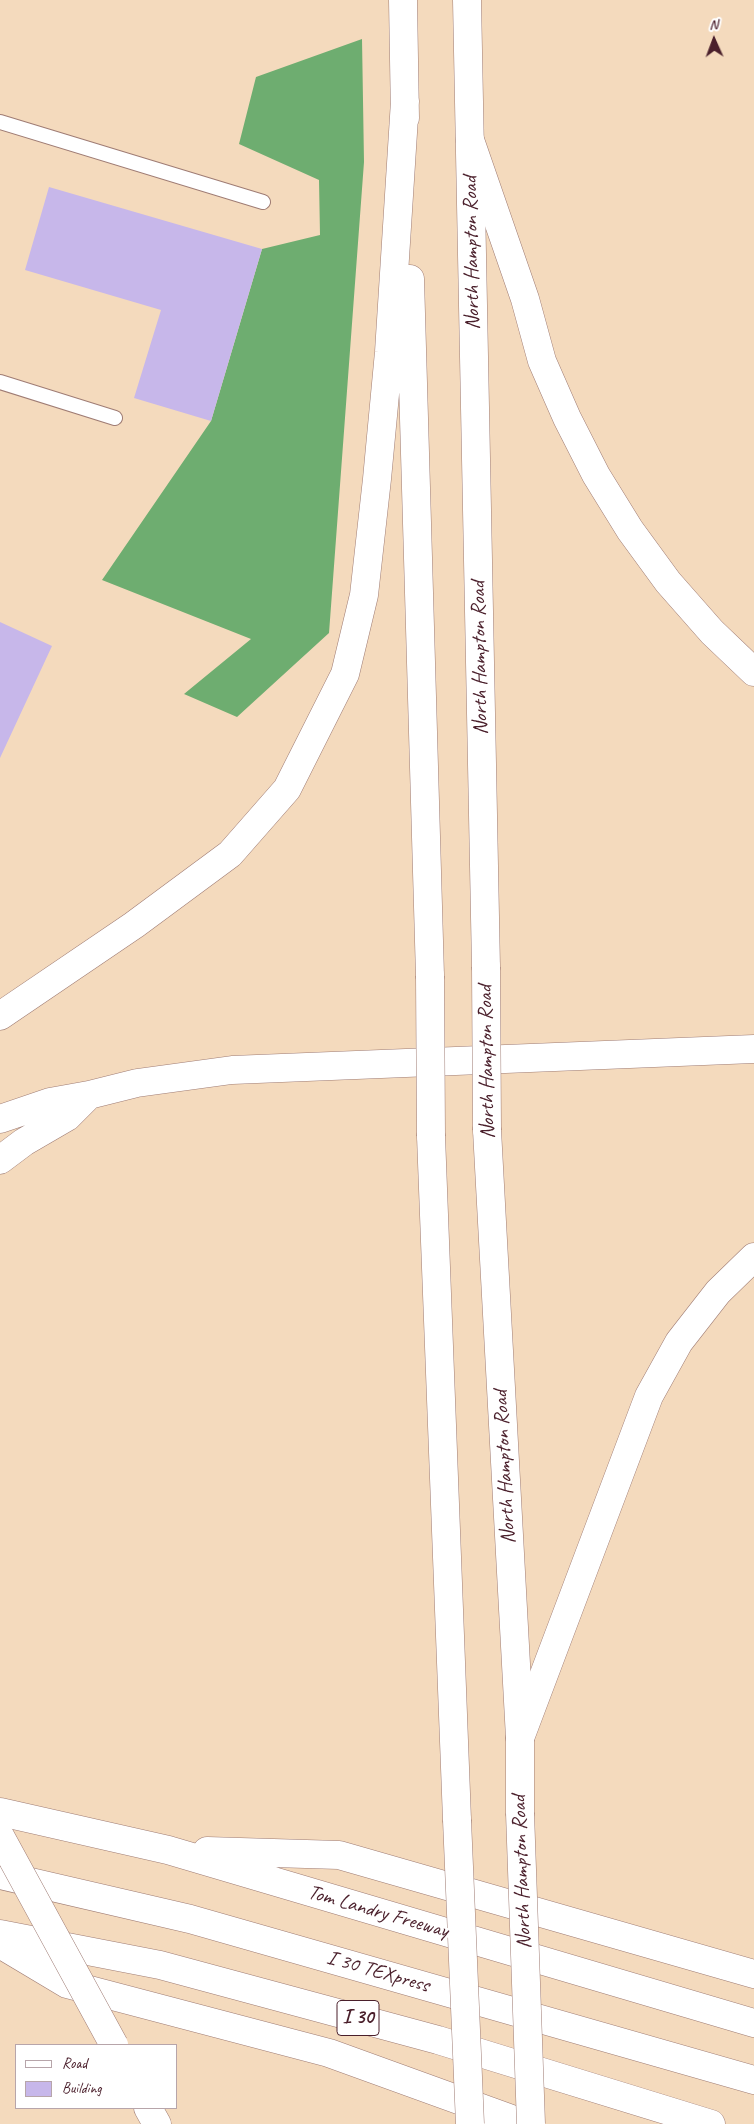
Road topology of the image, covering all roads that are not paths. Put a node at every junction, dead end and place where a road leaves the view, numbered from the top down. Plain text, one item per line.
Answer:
1 (402, 0) edge
2 (467, 0) edge
3 (405, 101) junction
4 (0, 122) edge
5 (470, 140) junction
6 (263, 202) dead end
7 (0, 382) edge
8 (115, 418) dead end
9 (754, 672) edge
10 (0, 1016) edge
11 (754, 1049) edge
12 (89, 1096) junction
13 (0, 1119) edge
14 (0, 1160) edge
15 (754, 1257) edge
16 (520, 1738) junction
17 (0, 1812) edge
18 (0, 1836) edge
19 (168, 1850) junction
20 (0, 1875) edge
21 (0, 1934) edge
22 (0, 1944) edge
23 (754, 1974) edge
24 (754, 2023) edge
25 (113, 2044) edge
26 (754, 2080) edge
27 (149, 2109) edge
28 (157, 2124) edge
29 (470, 2124) edge
30 (525, 2124) edge
31 (531, 2124) edge
32 (711, 2124) edge

1 - 3 main road
2 - 5 main road, North Hampton Road
3 - 10 main road
3 - 29 main road, bridge
4 - 6 lane
5 - 9 main road
5 - 16 main road, North Hampton Road, bridge
7 - 8 lane
11 - 12 main road
12 - 13 main road
12 - 14 main road
15 - 16 main road
16 - 31 main road, North Hampton Road, bridge
17 - 19 main road, Tom Landry Freeway
18 - 25 main road, bridge
19 - 23 main road
19 - 24 main road, Tom Landry Freeway
20 - 26 main road, I 30 TEXpress
21 - 32 main road, I 30
22 - 30 main road
27 - 28 main road

